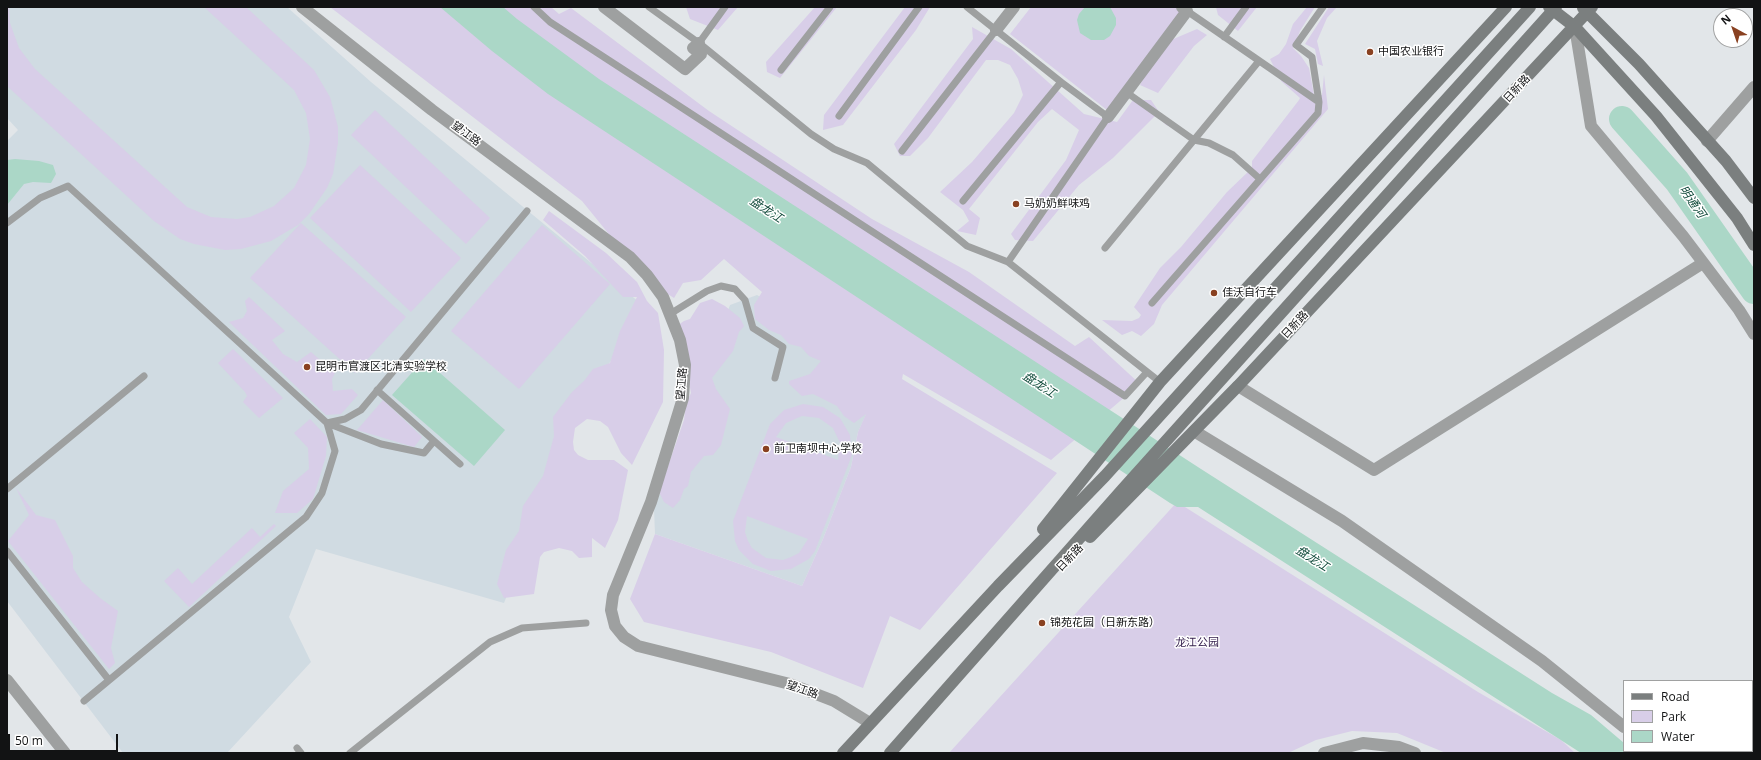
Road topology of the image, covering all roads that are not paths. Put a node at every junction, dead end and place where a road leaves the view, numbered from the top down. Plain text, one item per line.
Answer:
1 (302, 7) edge
2 (534, 7) edge
3 (604, 7) edge
4 (649, 7) edge
5 (725, 7) edge
6 (830, 7) edge
7 (919, 7) edge
8 (967, 7) edge
9 (1014, 7) edge
10 (1246, 7) edge
11 (1323, 7) edge
12 (1506, 7) edge
13 (1530, 7) edge
14 (1549, 7) edge
15 (1556, 7) edge
16 (1184, 9) edge
17 (1587, 9) edge
18 (1575, 27) junction
19 (996, 30) junction
20 (1224, 37) junction
21 (699, 43) junction
22 (1260, 61) junction
23 (781, 70) dead end
24 (1061, 82) junction
25 (1754, 87) edge
26 (1126, 92) junction
27 (1318, 102) junction
28 (839, 116) dead end
29 (1108, 117) junction
30 (1194, 140) junction
31 (1707, 141) junction
32 (902, 151) dead end
33 (1260, 180) junction
34 (1754, 198) edge
35 (963, 201) dead end
36 (527, 211) dead end
37 (7, 223) edge
38 (1754, 245) edge
39 (1105, 248) dead end
40 (1008, 262) junction
41 (1703, 263) junction
42 (1152, 303) dead end
43 (670, 314) junction
44 (1754, 334) edge
45 (1147, 372) junction
46 (144, 376) dead end
47 (775, 378) dead end
48 (1160, 382) junction
49 (1238, 386) junction
50 (377, 390) junction
51 (327, 423) junction
52 (1194, 431) junction
53 (434, 441) junction
54 (460, 464) dead end
55 (7, 489) edge
56 (1125, 494) junction
57 (7, 551) edge
58 (998, 586) junction
59 (586, 623) dead end
60 (7, 680) edge
61 (109, 680) junction
62 (84, 702) dead end
63 (870, 723) junction
64 (1623, 726) edge
65 (65, 753) edge
66 (350, 753) edge
67 (843, 753) edge
68 (890, 753) edge
69 (1324, 753) edge
70 (1415, 753) edge

1 - 43 street, 望江路
2 - 45 lane
3 - 21 street
4 - 21 lane
5 - 21 lane
6 - 23 lane
7 - 28 lane
8 - 19 lane
9 - 19 street
10 - 20 lane
11 - 27 lane
12 - 48 main road
13 - 58 main road
14 - 18 main road
15 - 56 main road, 日新路
16 - 20 lane
16 - 26 street
17 - 18 main road, 日新路
17 - 31 main road
18 - 38 main road
18 - 41 street
18 - 49 main road, 日新路
19 - 24 lane
19 - 32 lane
20 - 22 lane
21 - 40 lane
22 - 27 lane
22 - 30 lane
24 - 29 lane
24 - 35 lane
25 - 31 street
26 - 29 street
26 - 30 lane
27 - 33 lane
29 - 40 lane
30 - 33 lane
30 - 39 lane
31 - 34 main road
33 - 42 lane
36 - 50 lane
37 - 51 lane
40 - 45 lane
41 - 44 street
41 - 49 street
43 - 47 lane
43 - 63 street, 望江路
45 - 48 lane
46 - 55 lane
48 - 58 main road
49 - 52 main road, 日新路
50 - 51 lane
50 - 53 lane
51 - 53 lane
51 - 61 lane
52 - 56 main road, 日新路
52 - 64 street
53 - 54 lane
56 - 68 main road, 日新路
57 - 61 lane
58 - 63 main road
59 - 66 lane
60 - 65 street
61 - 62 lane
63 - 67 main road
69 - 70 street

